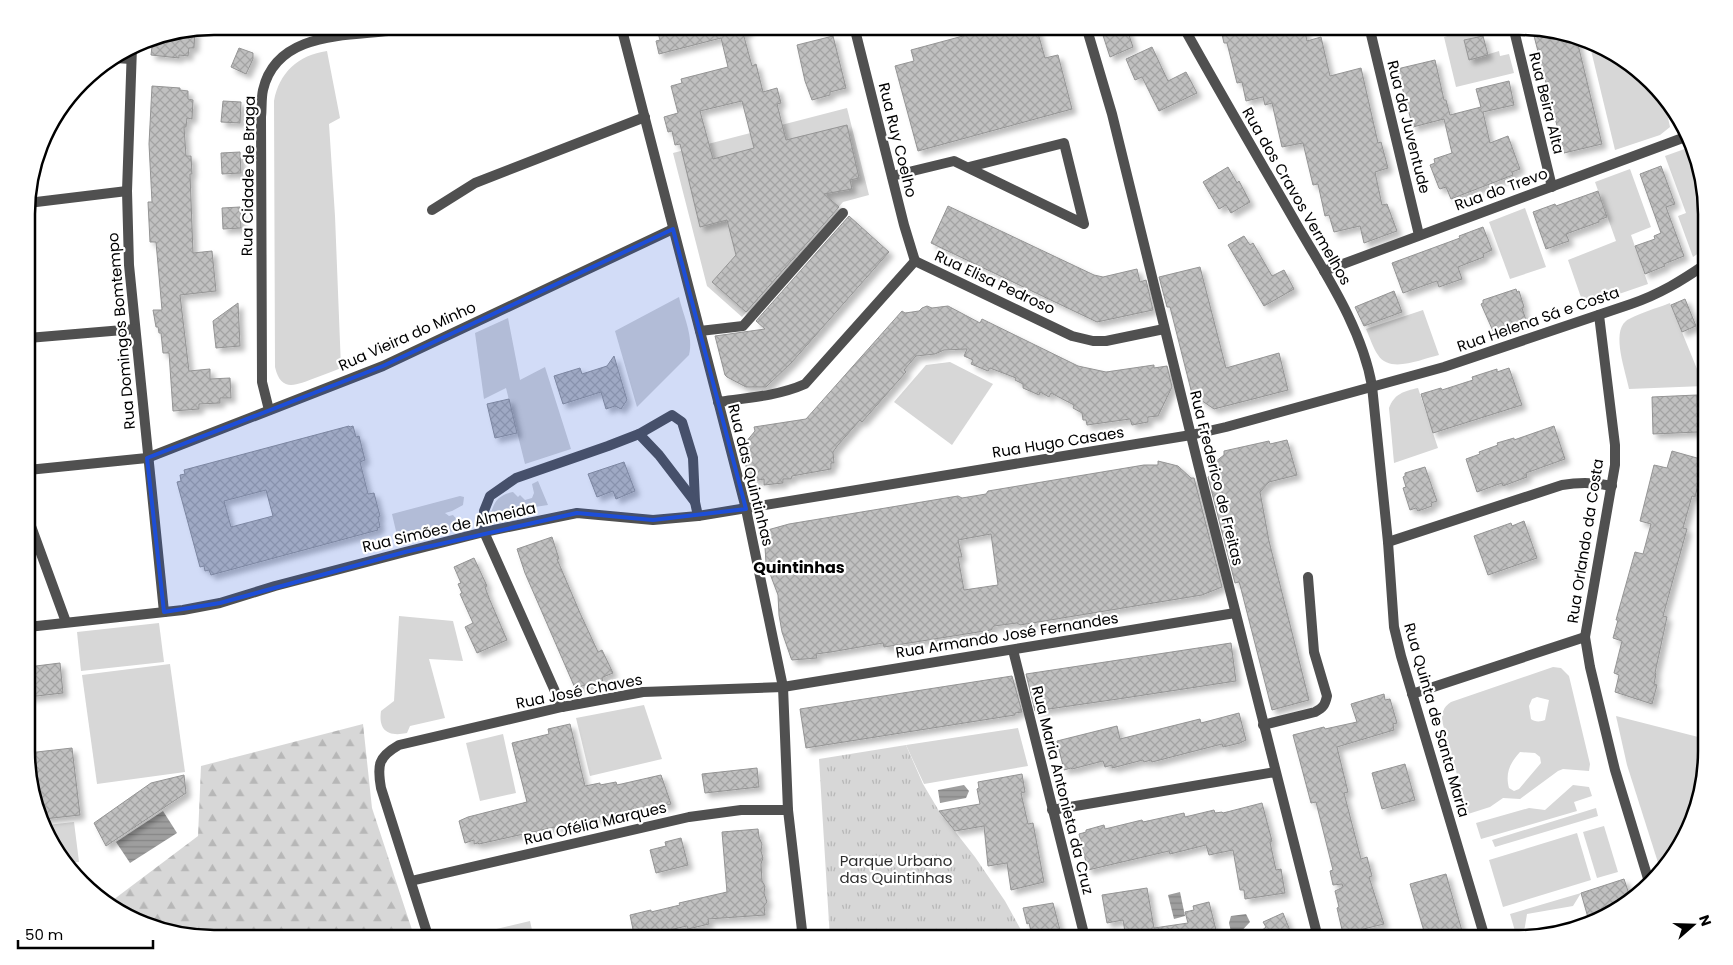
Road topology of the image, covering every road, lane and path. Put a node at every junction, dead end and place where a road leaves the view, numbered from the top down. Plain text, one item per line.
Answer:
1 (350, 35) edge
2 (623, 35) edge
3 (856, 35) edge
4 (1089, 35) edge
5 (1188, 35) edge
6 (1371, 35) edge
7 (1515, 35) edge
8 (131, 55) edge
9 (125, 59) edge
10 (131, 59) junction
11 (645, 117) junction
12 (1682, 139) edge
13 (969, 167) junction
14 (892, 176) junction
15 (1552, 187) junction
16 (127, 191) junction
17 (35, 202) edge
18 (432, 210) dead end
19 (842, 213) dead end
20 (673, 229) junction
21 (1419, 235) junction
22 (915, 261) junction
23 (1698, 269) edge
24 (1324, 271) junction
25 (1599, 315) junction
26 (135, 329) junction
27 (1164, 329) junction
28 (700, 331) junction
29 (35, 337) edge
30 (1372, 386) junction
31 (718, 402) junction
32 (269, 410) junction
33 (639, 434) junction
34 (1191, 435) junction
35 (147, 458) junction
36 (35, 469) edge
37 (1612, 486) junction
38 (695, 502) junction
39 (746, 509) junction
40 (698, 516) junction
41 (484, 532) junction
42 (35, 537) edge
43 (1388, 542) junction
44 (1308, 577) dead end
45 (164, 612) junction
46 (1235, 613) junction
47 (66, 622) junction
48 (35, 626) edge
49 (1585, 637) junction
50 (1013, 650) junction
51 (783, 687) junction
52 (1412, 694) junction
53 (562, 707) junction
54 (1263, 725) junction
55 (1276, 772) junction
56 (788, 810) junction
57 (1052, 810) junction
58 (1647, 876) edge
59 (411, 881) junction
60 (426, 930) edge
61 (801, 930) edge
62 (1083, 930) edge
63 (1316, 930) edge
64 (1483, 930) edge

1 - 32 street, Rua Cidade de Braga
2 - 11 street, Rua das Quintinhas
3 - 14 street, Rua Ruy Coelho
4 - 27 street, Rua Frederico de Freitas
5 - 24 street, Rua dos Cravos Vermelhos
6 - 21 street, Rua da Juventude
7 - 15 street, Rua Beira Alta
8 - 10 street, Rua Domingos Bomtempo
9 - 10 street
10 - 16 street, Rua Domingos Bomtempo
11 - 18 street
11 - 20 street, Rua das Quintinhas
12 - 15 street, Rua do Trevo
13 - 13 street
13 - 14 street
14 - 22 street, Rua Ruy Coelho
15 - 21 street, Rua do Trevo
16 - 17 street
16 - 26 street, Rua Domingos Bomtempo
19 - 28 street
20 - 28 street, Rua das Quintinhas
20 - 32 street, Rua Vieira do Minho
21 - 24 street, Rua do Trevo
22 - 27 street, Rua Elisa Pedroso
22 - 31 street, Rua Elisa Pedroso
23 - 25 street, Rua Helena Sá e Costa
24 - 30 street, Rua dos Cravos Vermelhos
25 - 30 street, Rua Helena Sá e Costa
25 - 37 street, Rua Orlando da Costa
26 - 29 street
26 - 35 street, Rua Domingos Bomtempo
27 - 34 street, Rua Frederico de Freitas
28 - 31 street, Rua das Quintinhas
30 - 34 street, Rua Hugo Casaes
30 - 43 street, Rua Quinta de Santa Maria
31 - 39 street, Rua das Quintinhas
32 - 35 street, Rua Vieira do Minho
33 - 38 street
33 - 38 street
33 - 41 street
34 - 39 street, Rua Hugo Casaes
34 - 46 street, Rua Frederico de Freitas
35 - 36 street, Rua Vieira do Minho
35 - 45 street, Rua Domingos Bomtempo
37 - 43 street
37 - 49 street, Rua Orlando da Costa
38 - 40 street
39 - 40 street, Rua Simões de Almeida
39 - 51 street, Rua das Quintinhas
40 - 41 street, Rua Simões de Almeida
41 - 45 street, Rua Simões de Almeida
41 - 53 street
42 - 47 street
43 - 52 street, Rua Quinta de Santa Maria
44 - 54 street
45 - 47 street, Rua Simões de Almeida
46 - 50 street, Rua Armando José Fernandes
46 - 54 street, Rua Frederico de Freitas
47 - 48 street, Rua Simões de Almeida
49 - 52 street
49 - 58 street, Rua Orlando da Costa
50 - 51 street, Rua Armando José Fernandes
50 - 57 street, Rua Maria Antonieta da Cruz
51 - 53 street, Rua José Chaves
51 - 56 street, Rua das Quintinhas
52 - 64 street, Rua Quinta de Santa Maria
53 - 59 street, Rua José Chaves
54 - 55 street, Rua Frederico de Freitas
55 - 57 street
55 - 63 street, Rua Frederico de Freitas
56 - 59 street, Rua Ofélia Marques
56 - 61 street, Rua das Quintinhas
57 - 62 street, Rua Maria Antonieta da Cruz
59 - 60 street

